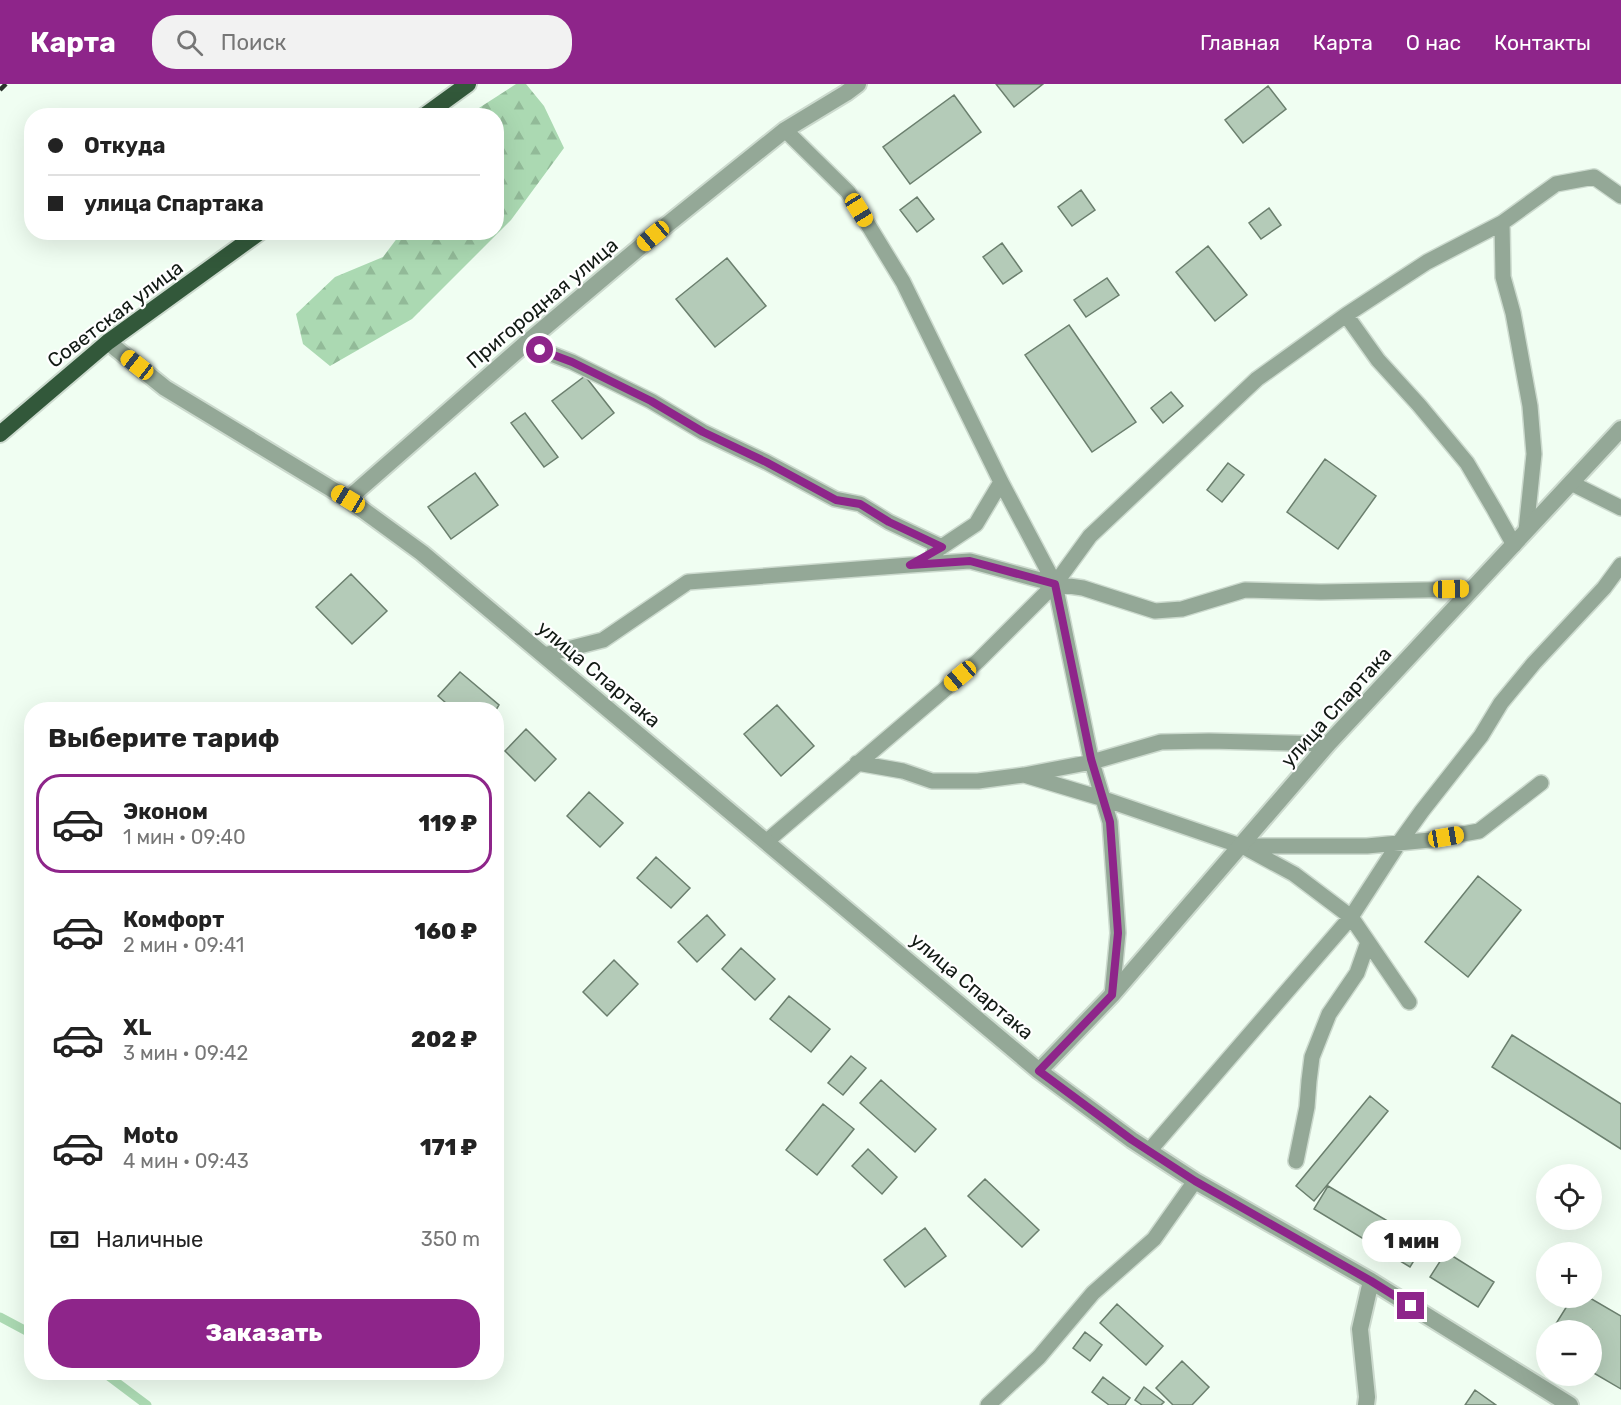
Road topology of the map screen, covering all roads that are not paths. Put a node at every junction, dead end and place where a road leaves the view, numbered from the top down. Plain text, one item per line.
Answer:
1 (468, 84) edge
2 (858, 84) edge
3 (435, 108) edge
4 (785, 130) junction
5 (1621, 196) edge
6 (1502, 222) junction
7 (249, 240) edge
8 (1346, 315) junction
9 (108, 342) junction
10 (525, 344) junction
11 (1621, 429) edge
12 (0, 434) edge
13 (1001, 482) junction
14 (1571, 483) junction
15 (348, 499) junction
16 (1621, 508) edge
17 (1526, 531) junction
18 (1514, 545) junction
19 (942, 547) junction
20 (910, 565) junction
21 (1621, 565) edge
22 (1055, 584) junction
23 (1472, 589) junction
24 (544, 655) junction
25 (1328, 744) junction
26 (1092, 762) junction
27 (857, 764) junction
28 (1024, 776) junction
29 (1541, 783) dead end
30 (1104, 799) junction
31 (767, 841) junction
32 (1399, 843) junction
33 (1241, 846) junction
34 (1351, 917) junction
35 (1368, 942) junction
36 (1112, 995) junction
37 (1409, 1002) dead end
38 (1039, 1071) junction
39 (1149, 1151) junction
40 (1296, 1161) dead end
41 (1195, 1181) junction
42 (1371, 1281) junction
43 (988, 1405) edge
44 (1366, 1405) edge
45 (1570, 1405) edge

1 - 3 highway
2 - 4 street, Пригородная улица
4 - 10 street, Пригородная улица
4 - 13 lane
5 - 6 lane
6 - 8 lane
6 - 17 lane
7 - 9 highway, Советская улица
8 - 18 lane
8 - 22 lane
9 - 12 highway, Советская улица
9 - 15 street, улица Спартака
10 - 15 street, Пригородная улица
10 - 19 lane
11 - 14 street, улица Спартака
13 - 19 lane
13 - 22 lane
14 - 16 lane
14 - 17 street, улица Спартака
15 - 24 street, улица Спартака
17 - 18 street, улица Спартака
18 - 23 street, улица Спартака
19 - 20 lane
20 - 22 lane
20 - 24 lane
21 - 32 lane
22 - 23 lane
22 - 26 lane
22 - 27 lane
23 - 25 street, улица Спартака
24 - 31 street, улица Спартака
25 - 26 lane
25 - 33 street, улица Спартака
26 - 28 lane
26 - 30 lane
27 - 28 lane
27 - 31 lane
28 - 30 lane
29 - 32 lane
30 - 33 lane
30 - 36 lane
31 - 38 street, улица Спартака
32 - 33 lane
32 - 34 lane
33 - 34 lane
33 - 36 street, улица Спартака
34 - 35 lane
34 - 39 lane
35 - 37 lane
35 - 40 lane
36 - 38 street, улица Спартака
38 - 39 street, улица Спартака
39 - 41 street, улица Спартака
41 - 42 street, улица Спартака
41 - 43 lane
42 - 44 street
42 - 45 street, улица Спартака

